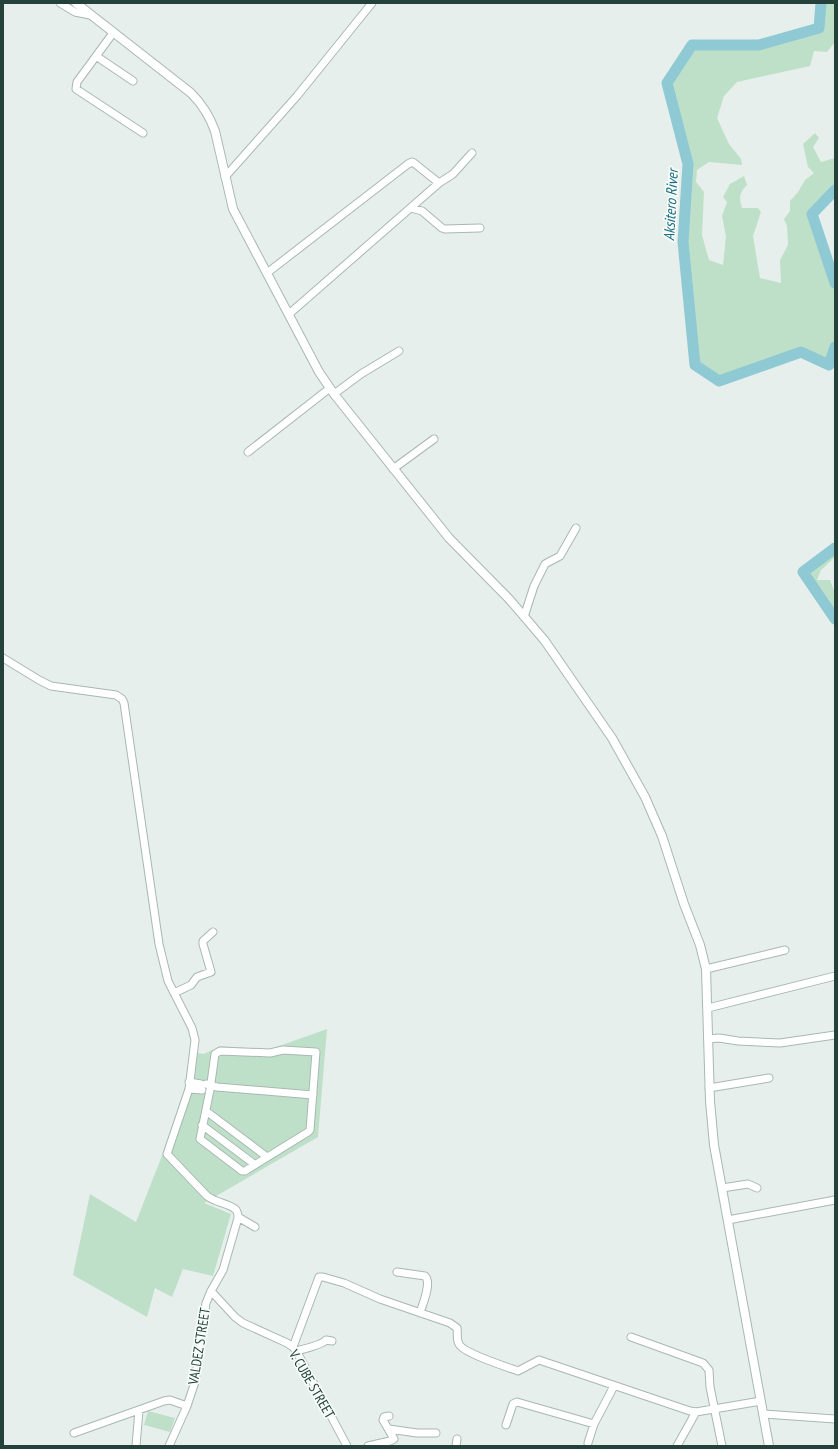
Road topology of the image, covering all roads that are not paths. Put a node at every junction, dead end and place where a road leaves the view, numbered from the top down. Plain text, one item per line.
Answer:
1 (60, 3) edge
2 (76, 3) edge
3 (372, 3) edge
4 (90, 15) junction
5 (113, 33) junction
6 (96, 56) junction
7 (133, 81) dead end
8 (143, 133) dead end
9 (472, 153) dead end
10 (225, 177) junction
11 (439, 183) junction
12 (411, 208) junction
13 (480, 228) dead end
14 (267, 273) junction
15 (288, 314) junction
16 (399, 351) dead end
17 (332, 391) junction
18 (434, 439) dead end
19 (248, 452) dead end
20 (393, 469) junction
21 (576, 528) dead end
22 (524, 617) junction
23 (3, 658) edge
24 (213, 932) dead end
25 (785, 950) dead end
26 (706, 969) junction
27 (835, 976) edge
28 (174, 993) junction
29 (708, 1008) junction
30 (835, 1035) edge
31 (708, 1039) junction
32 (769, 1078) dead end
33 (189, 1085) junction
34 (208, 1087) junction
35 (709, 1088) junction
36 (313, 1096) junction
37 (206, 1111) junction
38 (202, 1125) junction
39 (267, 1157) junction
40 (254, 1164) junction
41 (722, 1188) junction
42 (757, 1188) dead end
43 (835, 1200) edge
44 (238, 1216) junction
45 (728, 1220) junction
46 (254, 1227) dead end
47 (397, 1272) dead end
48 (210, 1291) junction
49 (420, 1312) junction
50 (631, 1337) dead end
51 (332, 1341) dead end
52 (294, 1349) junction
53 (614, 1386) junction
54 (761, 1401) junction
55 (187, 1406) junction
56 (715, 1408) junction
57 (139, 1410) junction
58 (696, 1412) junction
59 (764, 1414) junction
60 (389, 1416) dead end
61 (835, 1419) edge
62 (594, 1424) junction
63 (506, 1425) dead end
64 (389, 1429) junction
65 (74, 1432) dead end
66 (436, 1433) dead end
67 (588, 1442) dead end
68 (136, 1446) edge
69 (169, 1446) edge
70 (347, 1446) edge
71 (368, 1446) edge
72 (677, 1446) edge
73 (722, 1446) edge
74 (769, 1446) edge

1 - 4 street
2 - 4 street
3 - 10 street
4 - 5 street
5 - 6 street
5 - 10 street
6 - 7 street
6 - 8 street
9 - 11 street
10 - 14 street
11 - 12 street
11 - 14 street
12 - 13 street
12 - 15 street
14 - 15 street
15 - 17 street
16 - 17 street
17 - 19 street
17 - 20 street
18 - 20 street
20 - 22 street
21 - 22 street
22 - 26 street
23 - 28 street
24 - 28 street
25 - 26 street
26 - 29 street
27 - 29 street
28 - 33 street
29 - 31 street
30 - 31 street
31 - 35 street
32 - 35 street
33 - 34 street
33 - 44 street
34 - 36 street
34 - 36 street
34 - 37 street
35 - 41 street
36 - 39 street
37 - 38 street
37 - 39 street
38 - 40 street
38 - 40 street
39 - 40 street
41 - 42 street
41 - 45 street
43 - 45 street
44 - 46 street
44 - 48 street, VALDEZ STREET
45 - 54 street
47 - 49 street
48 - 52 street, V. CUBE STREET
48 - 55 street, VALDEZ STREET
49 - 52 street
49 - 53 street
50 - 56 street
51 - 52 street
52 - 70 street, V. CUBE STREET
53 - 58 street
53 - 62 street
54 - 56 street
54 - 59 street
55 - 57 street
55 - 69 street, VALDEZ STREET
56 - 58 street
56 - 73 street
57 - 65 street
57 - 68 street
58 - 72 street
59 - 61 street
59 - 74 street
60 - 64 street
62 - 63 street
62 - 67 street
64 - 66 street
64 - 71 street

